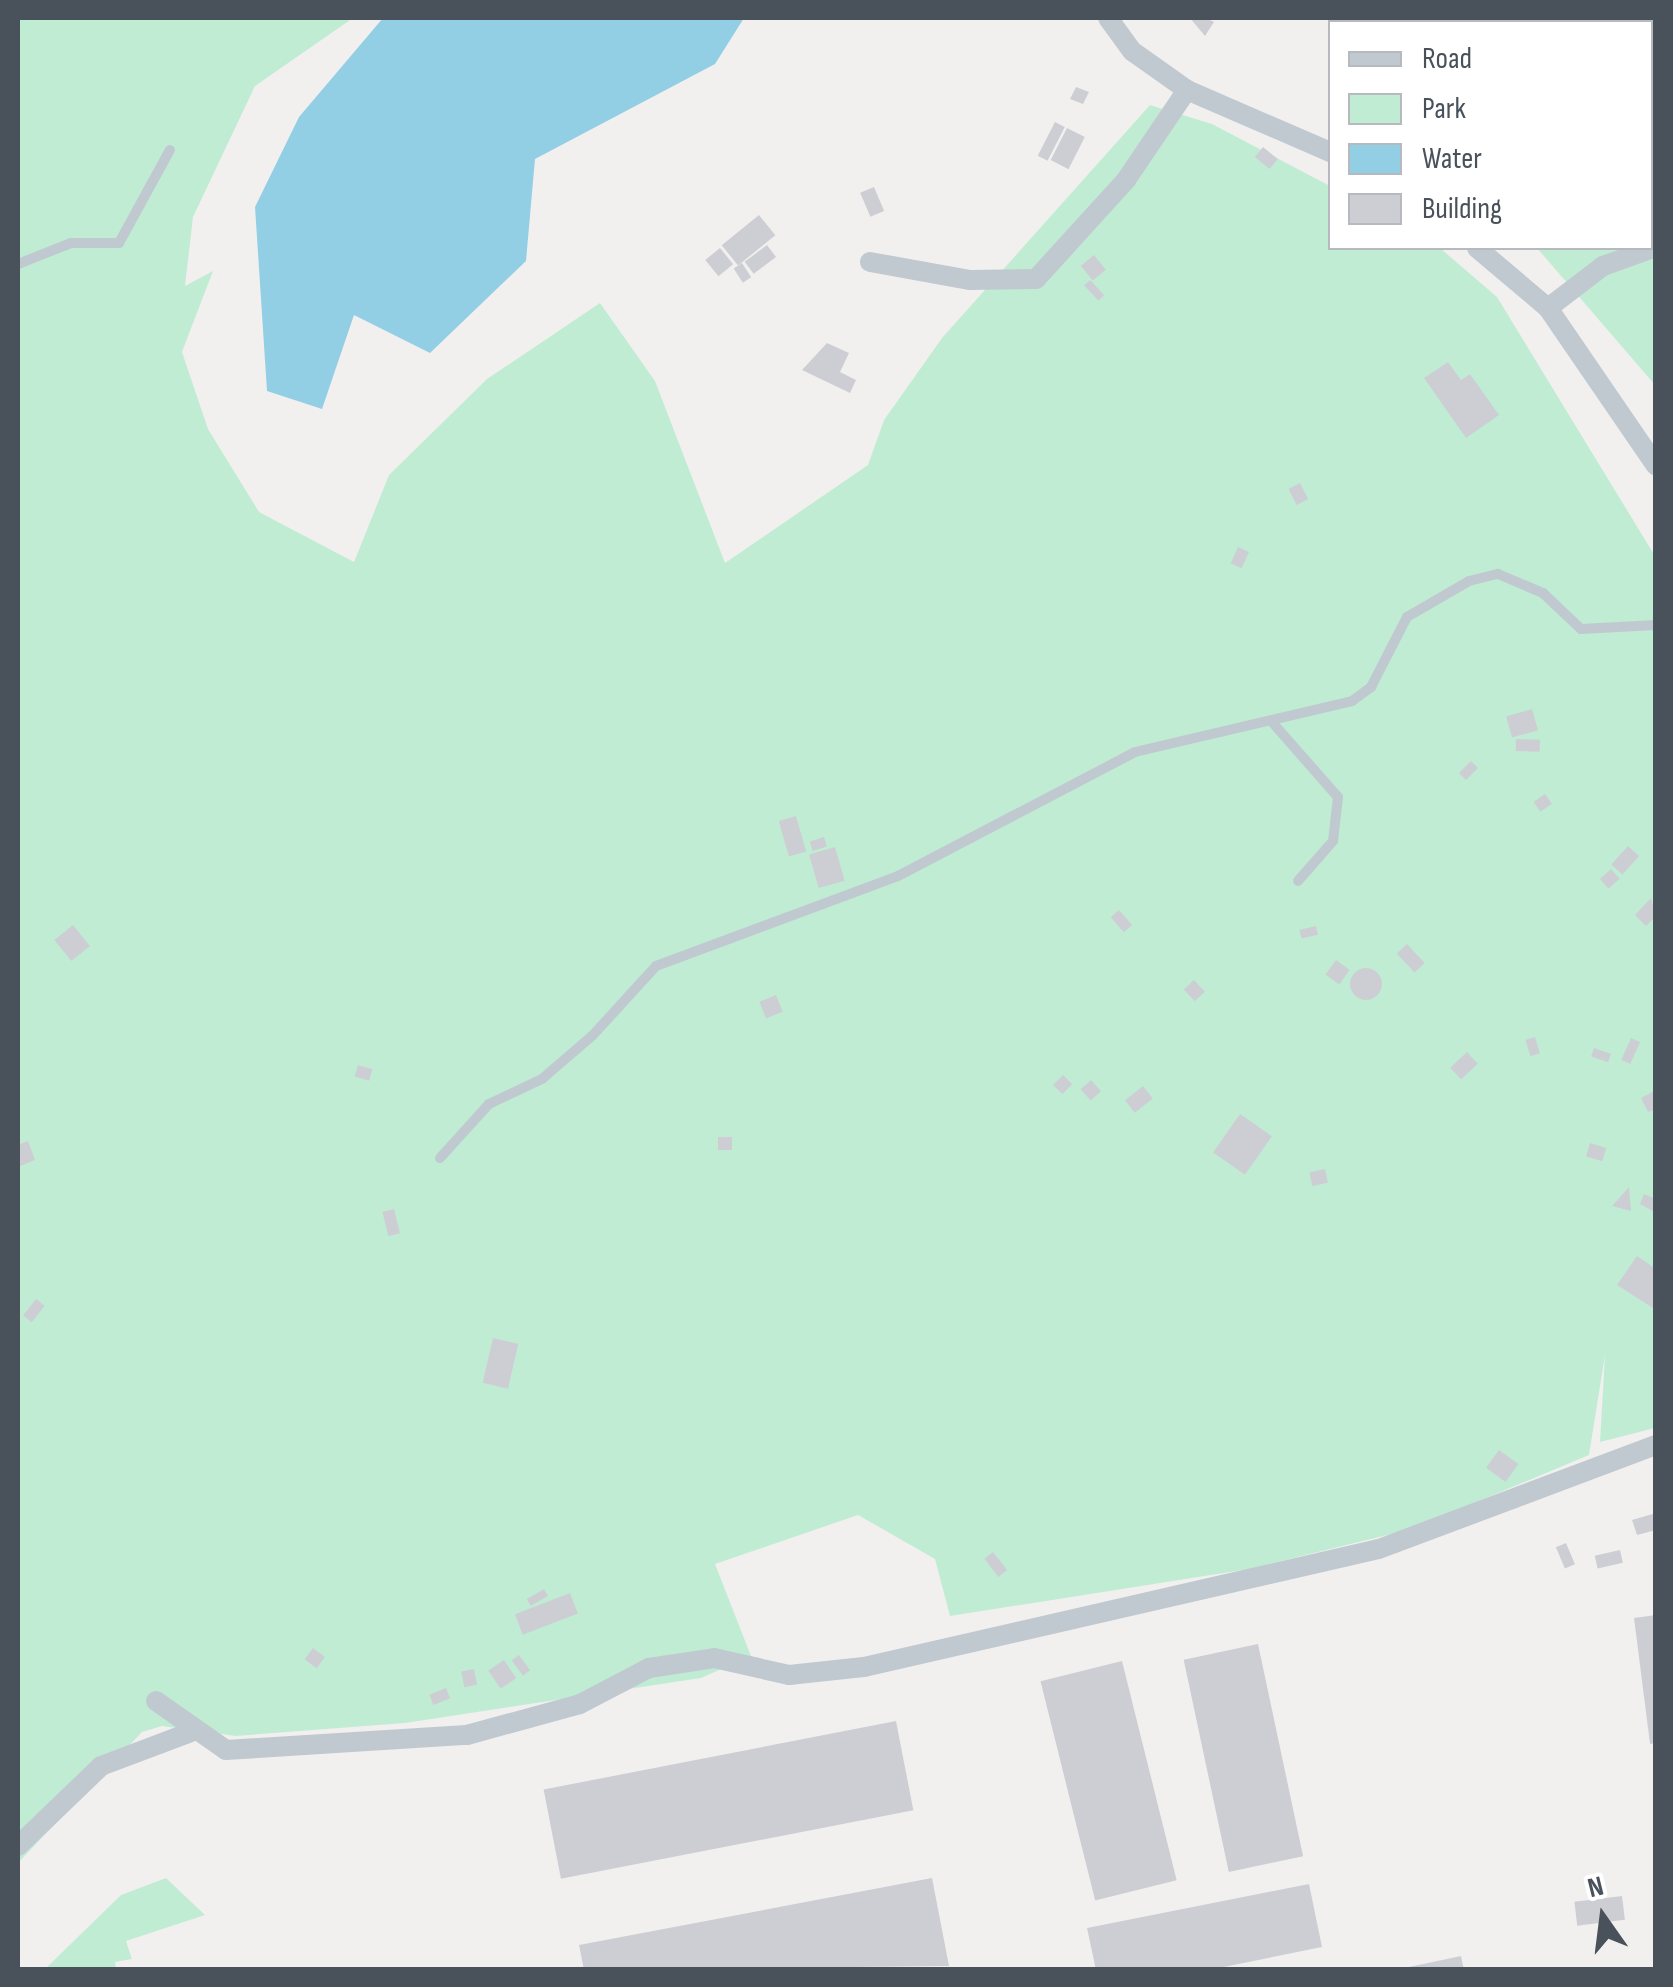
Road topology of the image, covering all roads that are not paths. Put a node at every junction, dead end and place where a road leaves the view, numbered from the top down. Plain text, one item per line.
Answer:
1 (1108, 18) edge
2 (1186, 90) junction
3 (170, 150) dead end
4 (1328, 151) edge
5 (1479, 250) edge
6 (1648, 250) edge
7 (870, 262) dead end
8 (18, 264) edge
9 (1548, 308) junction
10 (1656, 466) edge
11 (1656, 625) edge
12 (1272, 722) junction
13 (1298, 881) dead end
14 (440, 1158) dead end
15 (1656, 1446) edge
16 (156, 1701) dead end
17 (191, 1732) junction
18 (18, 1846) edge

1 - 2 street
2 - 4 street
2 - 7 street
3 - 8 lane
5 - 9 street
6 - 9 street
9 - 10 street
11 - 12 lane
12 - 13 lane
12 - 14 lane
15 - 17 street
16 - 17 street
17 - 18 street

